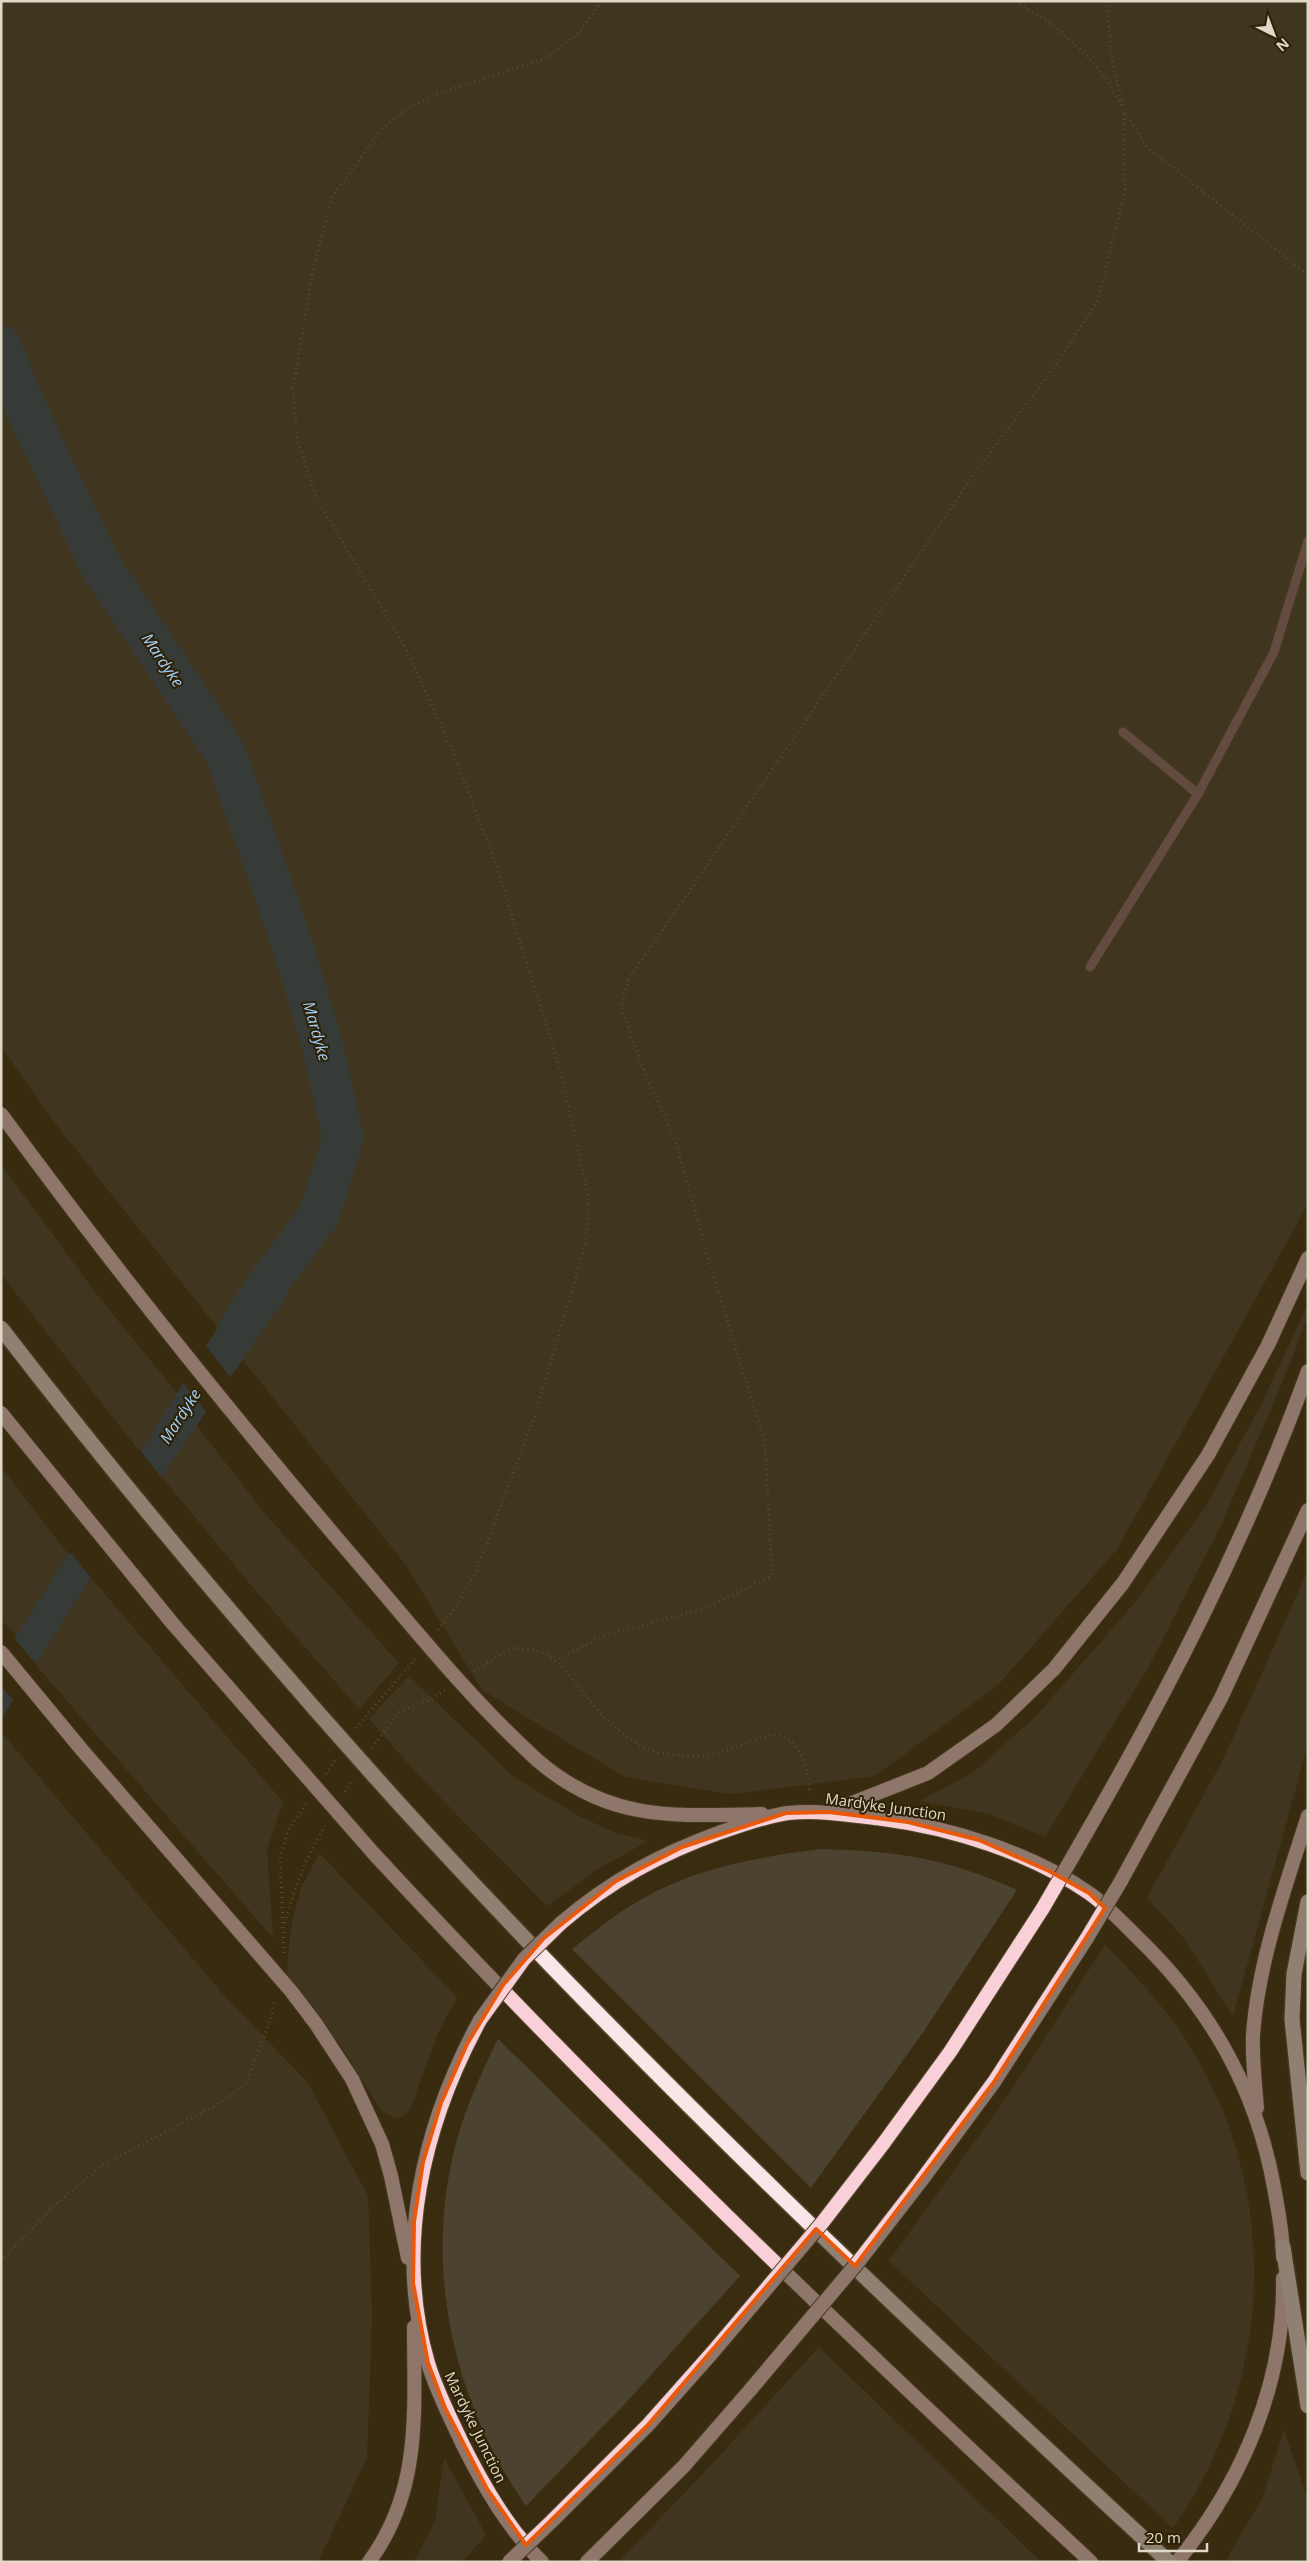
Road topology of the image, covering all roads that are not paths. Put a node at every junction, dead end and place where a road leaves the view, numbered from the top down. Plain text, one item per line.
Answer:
1 (1308, 540) edge
2 (1123, 732) dead end
3 (1198, 794) junction
4 (1090, 967) dead end
5 (1, 1114) edge
6 (1308, 1258) edge
7 (1, 1328) edge
8 (1308, 1371) edge
9 (1, 1413) edge
10 (1308, 1510) edge
11 (1, 1652) edge
12 (828, 1812) junction
13 (786, 1813) junction
14 (1308, 1816) edge
15 (1308, 1902) edge
16 (1258, 2119) junction
17 (1308, 2173) edge
18 (1283, 2247) junction
19 (413, 2283) junction
20 (414, 2301) junction
21 (1308, 2406) edge
22 (587, 2561) edge
23 (369, 2562) edge
24 (509, 2562) edge
25 (542, 2562) edge
26 (1091, 2562) edge
27 (1168, 2562) edge
28 (1177, 2562) edge

1 - 3 lane
2 - 3 lane
3 - 4 lane
5 - 13 highway, bridge
6 - 12 highway
7 - 27 highway, bridge
8 - 24 highway, bridge
9 - 26 highway, bridge
10 - 22 highway, bridge
11 - 19 highway, bridge
12 - 13 highway, Mardyke Junction
12 - 16 highway, Mardyke Junction
13 - 19 highway, Mardyke Junction, bridge
14 - 16 highway
15 - 17 highway
16 - 18 highway, Mardyke Junction
18 - 21 highway
18 - 28 highway, Mardyke Junction
19 - 20 highway, Mardyke Junction
20 - 23 highway
20 - 25 highway, Mardyke Junction

